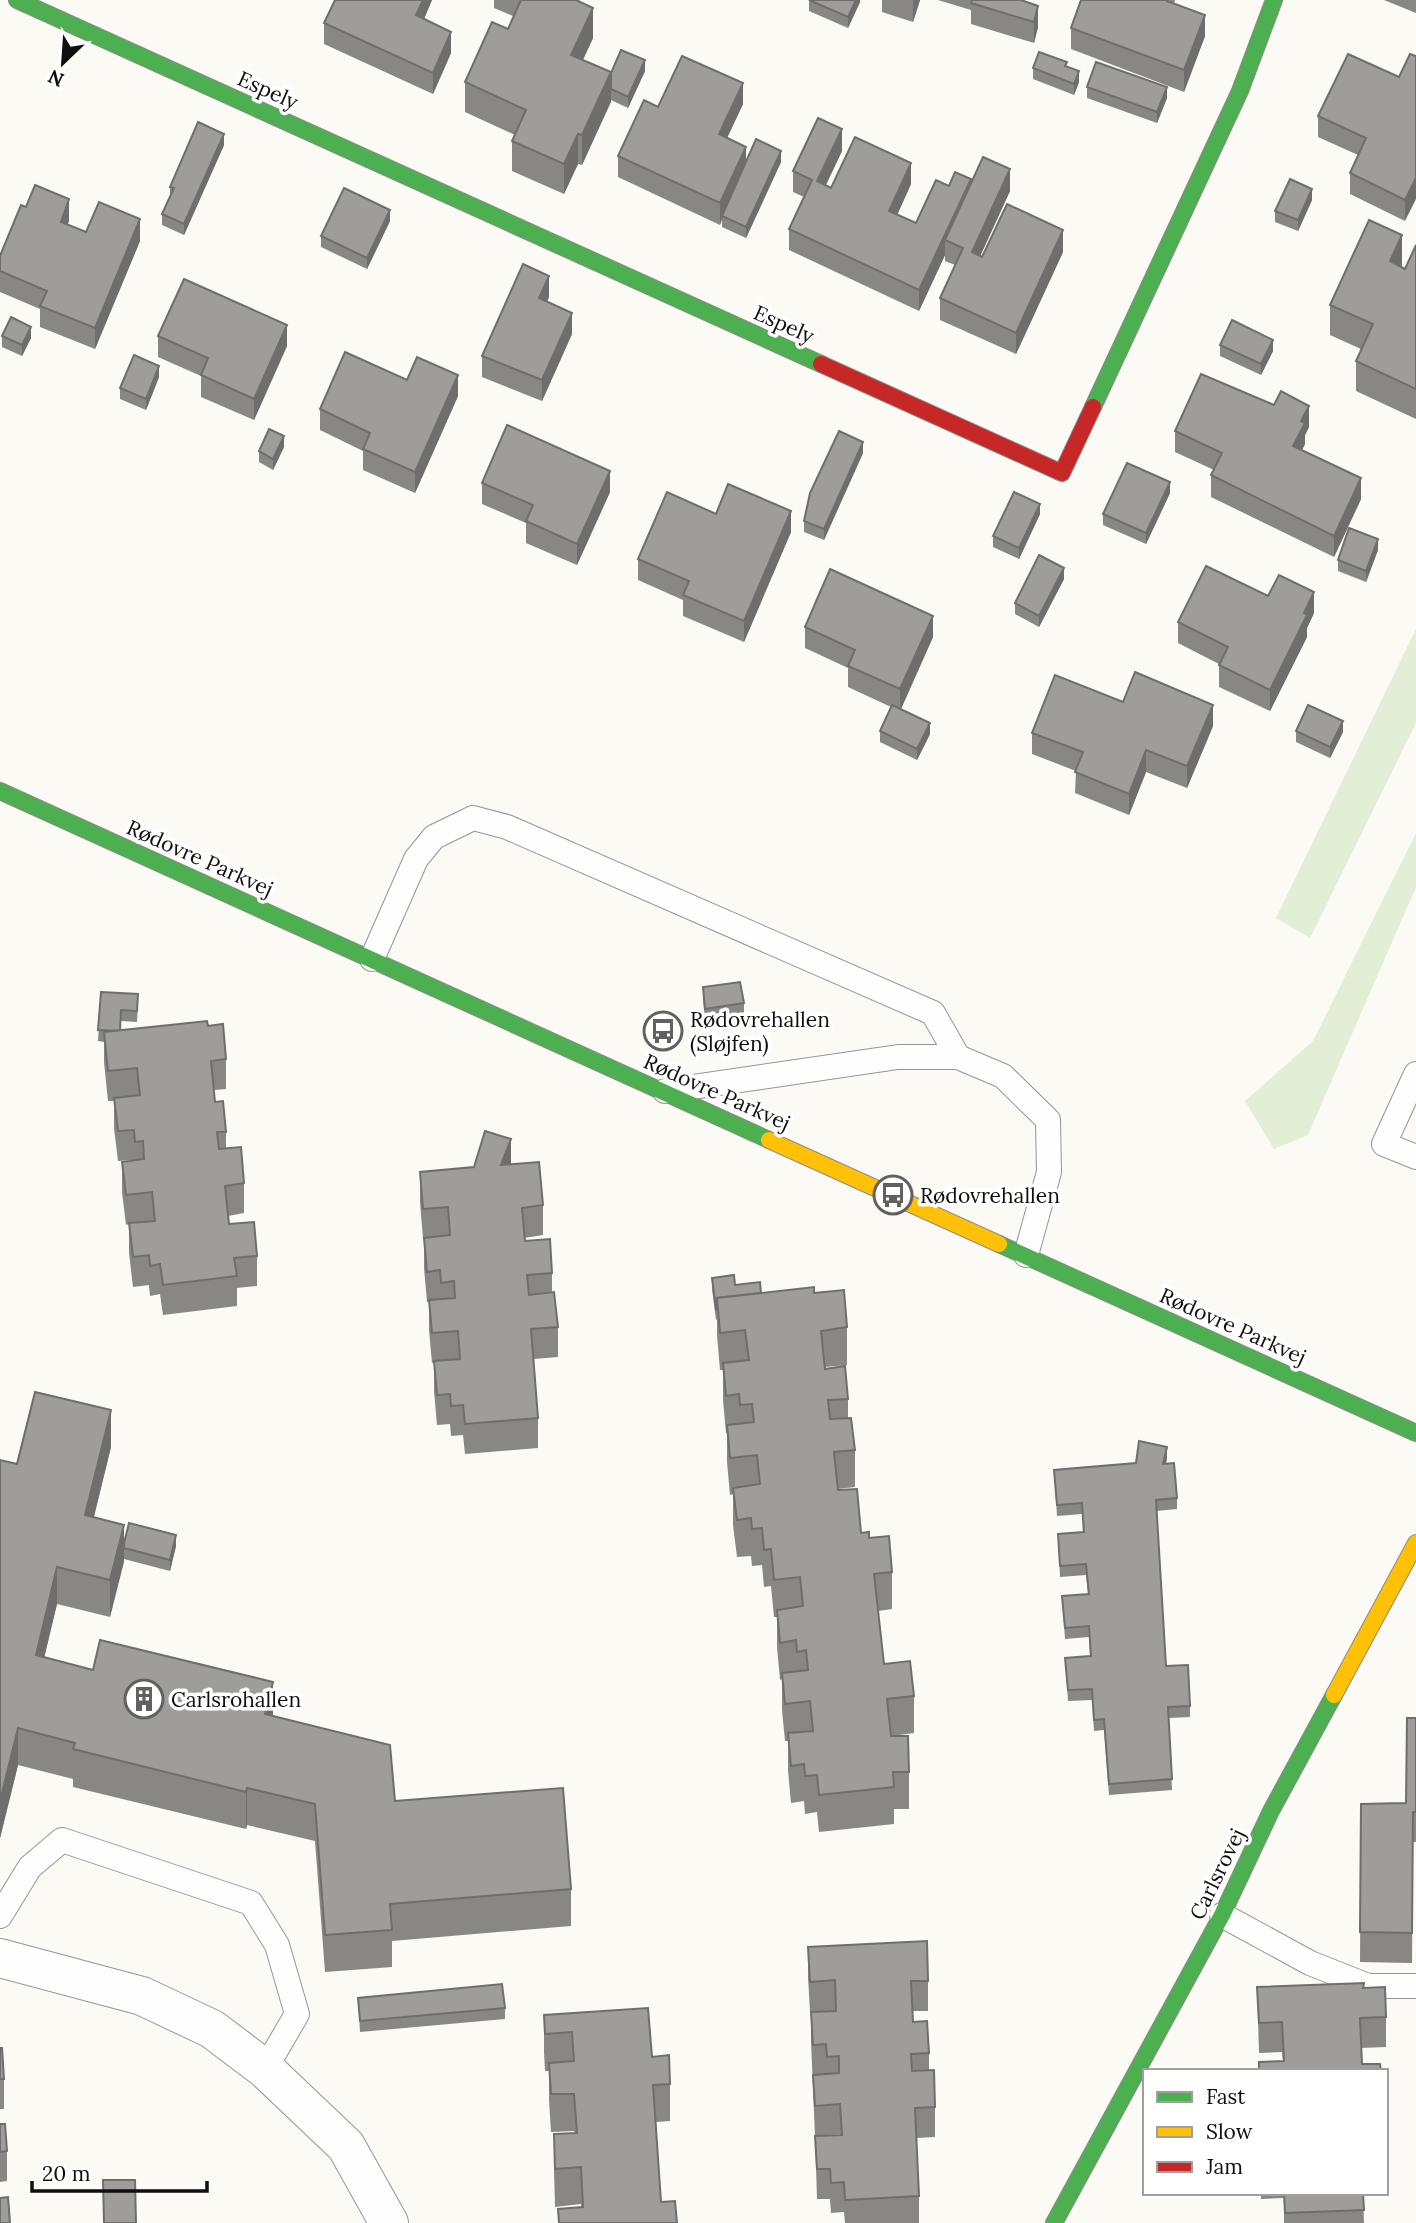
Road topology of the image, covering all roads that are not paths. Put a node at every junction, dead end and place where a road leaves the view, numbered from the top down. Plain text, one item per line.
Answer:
1 (18, 0) edge
2 (1274, 0) edge
3 (0, 791) edge
4 (372, 959) junction
5 (958, 1057) junction
6 (1416, 1074) edge
7 (664, 1092) junction
8 (1416, 1157) edge
9 (1026, 1255) junction
10 (1416, 1433) edge
11 (1416, 1543) edge
12 (1222, 1915) junction
13 (0, 1916) edge
14 (0, 1958) edge
15 (1416, 1986) edge
16 (265, 2069) junction
17 (390, 2223) edge
18 (1054, 2223) edge

1 - 2 street, Espely
3 - 4 street, Rødovre Parkvej
4 - 5 lane
4 - 7 street, Rødovre Parkvej
5 - 7 lane
5 - 9 lane
6 - 8 lane
7 - 9 street, Rødovre Parkvej
9 - 10 street, Rødovre Parkvej
11 - 12 street, Carlsrovej
12 - 15 lane
12 - 18 street, Carlsrovej
13 - 16 lane
14 - 16 street
16 - 17 street

